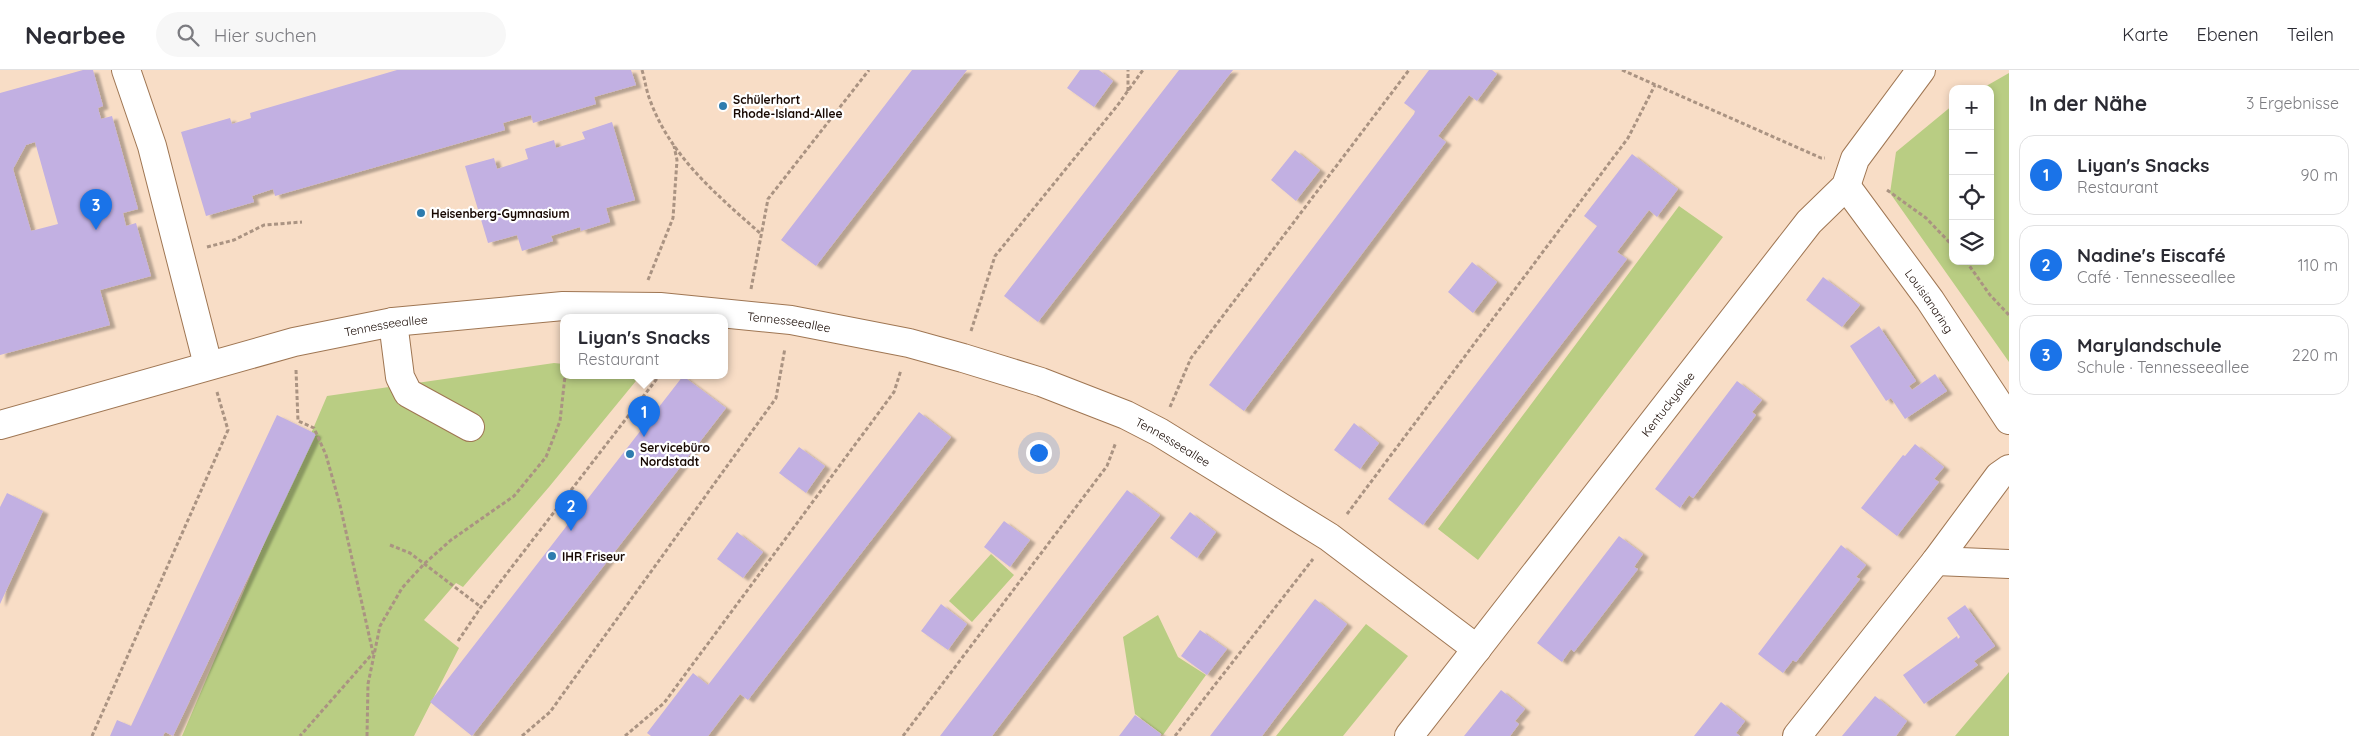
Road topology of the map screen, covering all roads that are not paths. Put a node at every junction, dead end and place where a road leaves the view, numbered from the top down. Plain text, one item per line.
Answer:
1 (126, 70) edge
2 (1921, 70) edge
3 (1846, 186) junction
4 (671, 313) edge
5 (393, 322) junction
6 (208, 364) junction
7 (2009, 420) edge
8 (0, 425) edge
9 (470, 427) dead end
10 (2009, 469) edge
11 (1936, 561) junction
12 (2009, 564) edge
13 (1477, 649) junction
14 (1409, 736) edge
15 (1797, 736) edge

1 - 6 street
2 - 3 street, Kentuckyallee
3 - 7 street, Louisianaring
3 - 13 street, Kentuckyallee
4 - 5 street, Tennesseeallee
4 - 13 street, Tennesseeallee
5 - 6 street, Tennesseeallee
5 - 9 street
6 - 8 street, Tennesseeallee
10 - 11 street
11 - 12 street
11 - 15 street
13 - 14 street, Kentuckyallee

